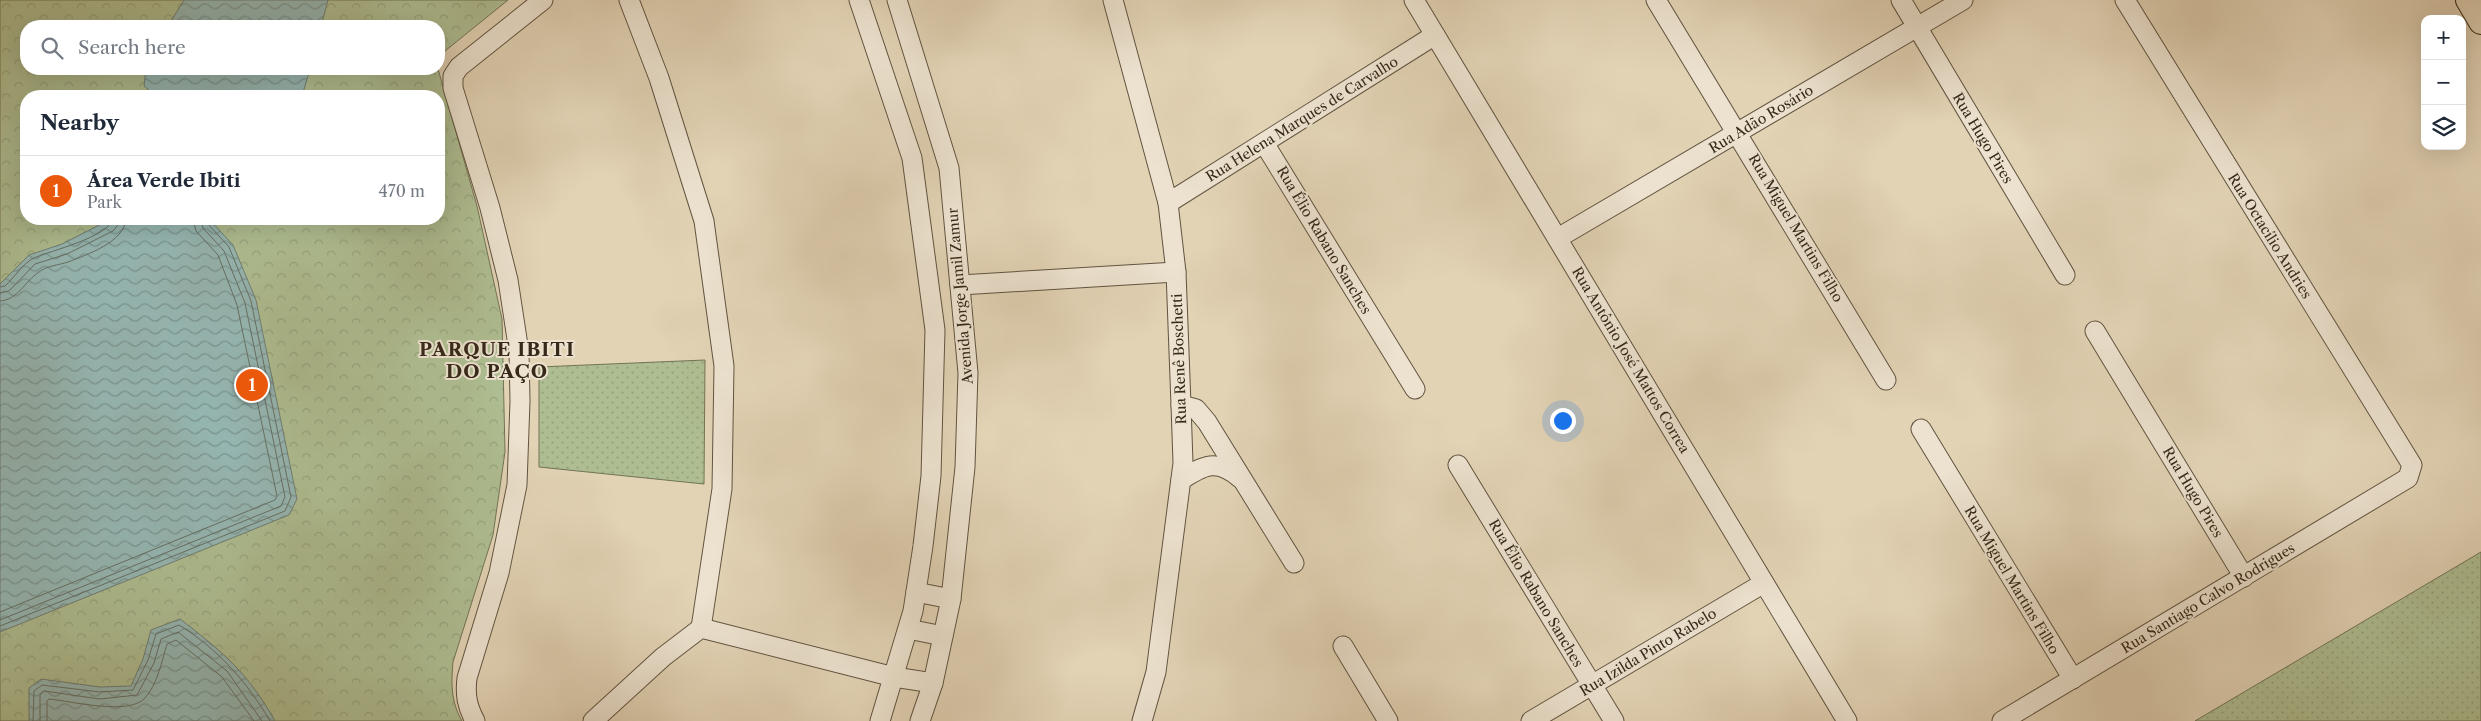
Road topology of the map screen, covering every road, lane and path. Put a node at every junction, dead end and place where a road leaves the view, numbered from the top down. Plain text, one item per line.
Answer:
1 (543, 0) edge
2 (629, 0) edge
3 (859, 0) edge
4 (897, 0) edge
5 (1113, 0) edge
6 (1414, 0) edge
7 (1656, 0) edge
8 (1901, 0) edge
9 (1963, 0) edge
10 (2125, 0) edge
11 (2468, 0) edge
12 (2481, 22) edge
13 (1917, 27) junction
14 (1435, 35) junction
15 (1738, 132) junction
16 (1264, 143) junction
17 (1168, 203) junction
18 (1558, 238) junction
19 (1176, 272) junction
20 (2065, 275) dead end
21 (960, 285) junction
22 (2095, 331) dead end
23 (1886, 380) dead end
24 (1415, 389) dead end
25 (1181, 405) junction
26 (1921, 429) dead end
27 (1458, 465) dead end
28 (2411, 472) joint
29 (1181, 480) junction
30 (1245, 482) junction
31 (1294, 563) dead end
32 (2244, 577) junction
33 (1764, 583) junction
34 (916, 592) junction
35 (952, 599) junction
36 (701, 628) junction
37 (908, 629) junction
38 (943, 636) junction
39 (1343, 646) dead end
40 (894, 677) junction
41 (2073, 679) junction
42 (933, 683) junction
43 (1592, 685) junction
44 (1144, 719) edge
45 (475, 721) edge
46 (592, 721) edge
47 (880, 721) edge
48 (920, 721) edge
49 (1388, 721) edge
50 (1531, 721) edge
51 (1614, 721) edge
52 (1847, 721) edge
53 (2002, 721) edge

1 - 45 street
2 - 36 street
3 - 34 street, Avenida Jorge Jamil Zamur
4 - 21 street, Avenida Jorge Jamil Zamur
5 - 17 street, Rua Renê Boschetti
6 - 14 street, Rua Antônio José Mattos Correa
7 - 15 street, Rua Miguel Martins Filho
8 - 13 street, Rua Hugo Pires
9 - 13 street, Rua Adão Rosário
10 - 28 street, Rua Octacílio Andries
11 - 12 main road
13 - 15 street, Rua Adão Rosário
13 - 20 street, Rua Hugo Pires
14 - 16 street, Rua Helena Marques de Carvalho
14 - 18 street, Rua Antônio José Mattos Correa
15 - 18 street, Rua Adão Rosário
15 - 23 street, Rua Miguel Martins Filho
16 - 17 street, Rua Helena Marques de Carvalho
16 - 24 street, Rua Élio Rabano Sanches
17 - 19 street, Rua Renê Boschetti
18 - 33 street, Rua Antônio José Mattos Correa
19 - 21 street
19 - 25 street, Rua Renê Boschetti
21 - 35 street, Avenida Jorge Jamil Zamur
22 - 32 street, Rua Hugo Pires
25 - 29 street, Rua Renê Boschetti
25 - 30 street
26 - 41 street, Rua Miguel Martins Filho
27 - 43 street, Rua Élio Rabano Sanches
28 - 32 street, Rua Santiago Calvo Rodrigues
29 - 30 street
29 - 44 street, Rua Renê Boschetti
30 - 31 street
32 - 41 street, Rua Santiago Calvo Rodrigues
33 - 43 street, Rua Izilda Pinto Rabelo
33 - 52 street, Rua Antônio José Mattos Correa
34 - 35 street
34 - 37 street, Avenida Jorge Jamil Zamur
35 - 38 street, Avenida Jorge Jamil Zamur
36 - 40 street
36 - 46 street
37 - 38 street
37 - 40 street, Avenida Jorge Jamil Zamur
38 - 42 street, Avenida Jorge Jamil Zamur
39 - 49 street
40 - 42 street
40 - 47 street, Avenida Jorge Jamil Zamur
41 - 53 street, Rua Santiago Calvo Rodrigues
42 - 48 street, Avenida Jorge Jamil Zamur
43 - 50 street, Rua Izilda Pinto Rabelo
43 - 51 street, Rua Élio Rabano Sanches

